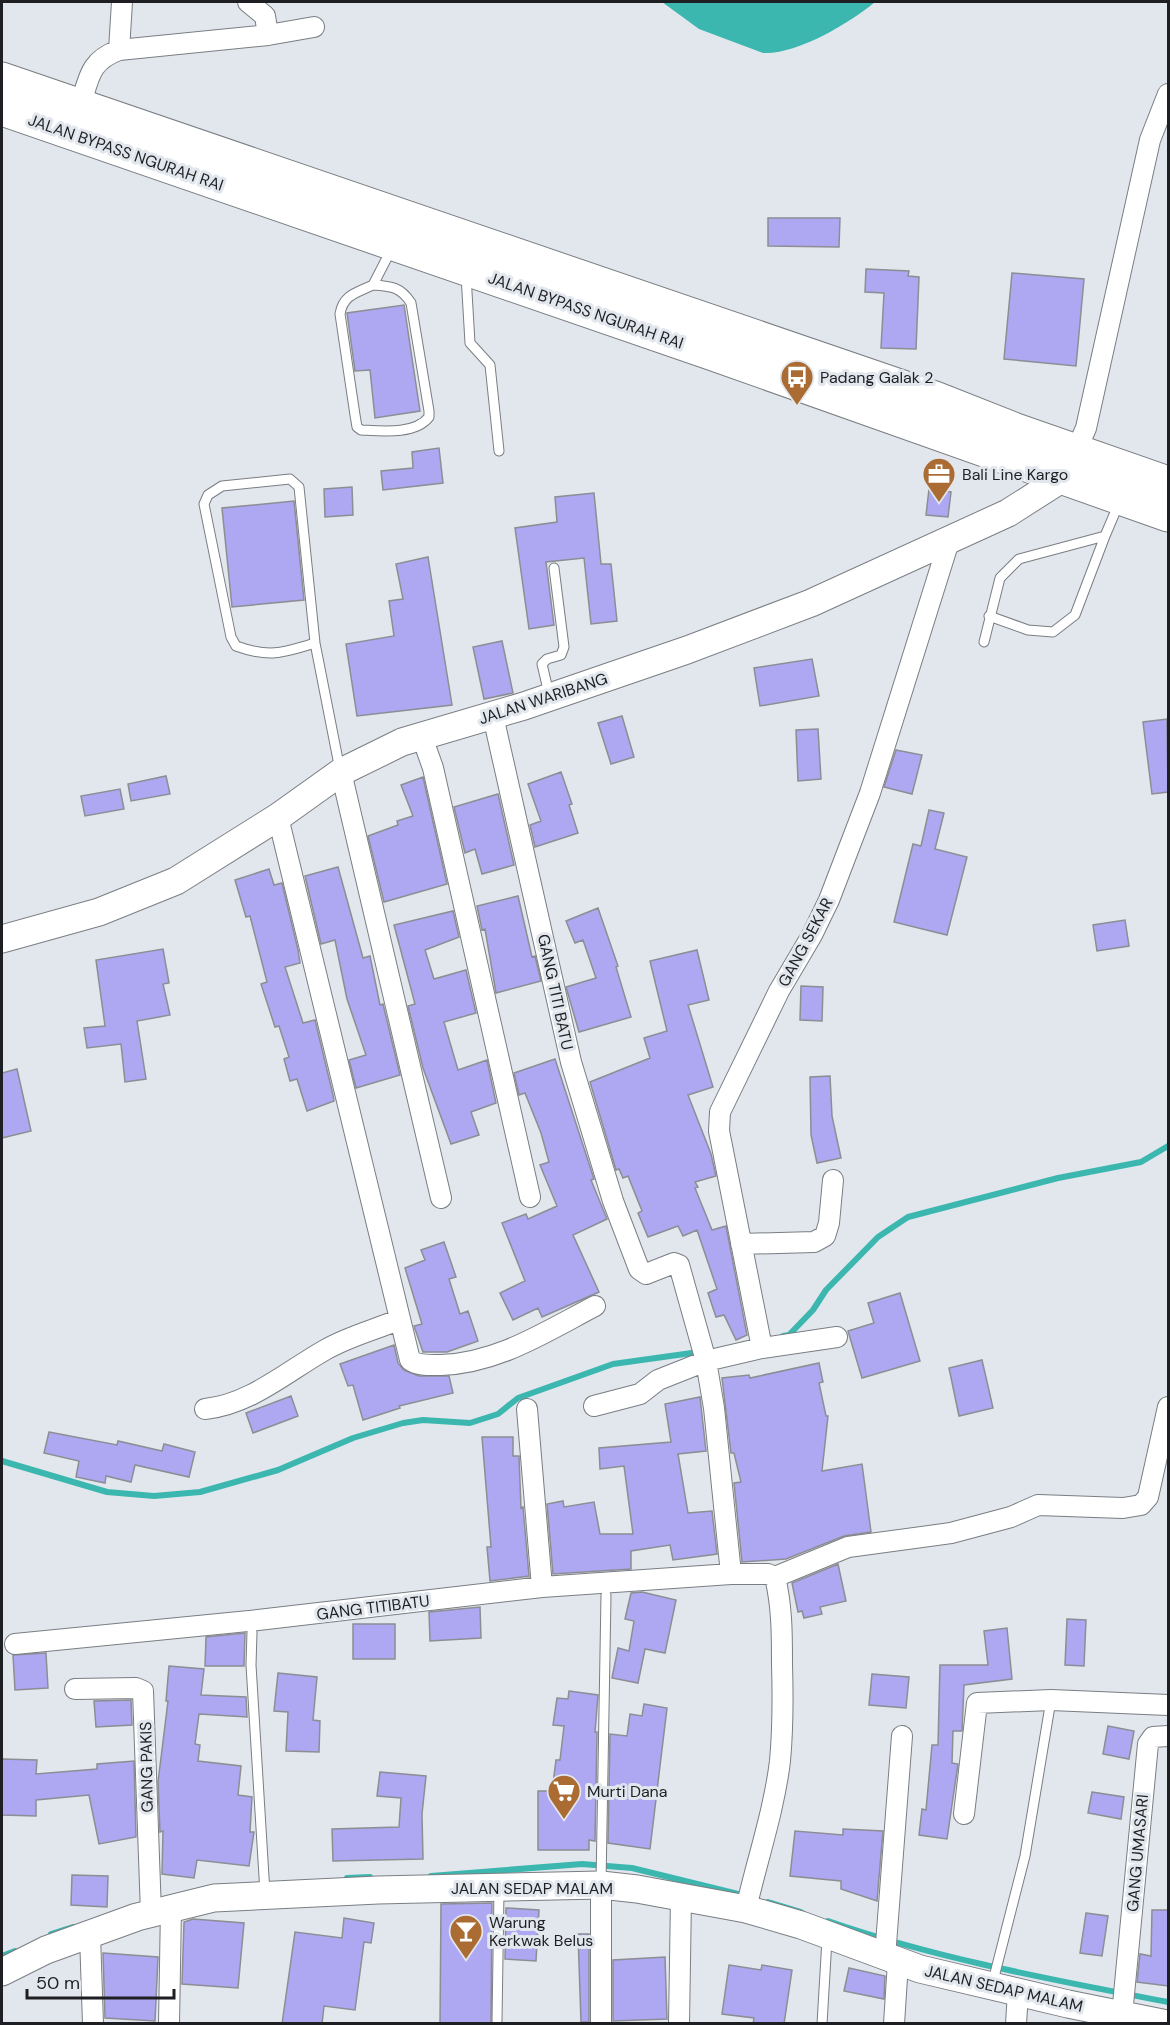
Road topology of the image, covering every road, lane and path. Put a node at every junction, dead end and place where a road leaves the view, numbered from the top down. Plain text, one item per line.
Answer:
1 (122, 2) edge
2 (248, 2) edge
3 (314, 27) dead end
4 (268, 35) junction
5 (119, 50) junction
6 (2, 79) edge
7 (1168, 94) edge
8 (35, 106) junction
9 (80, 107) junction
10 (2, 109) edge
11 (393, 245) junction
12 (466, 269) junction
13 (373, 285) junction
14 (499, 451) dead end
15 (1071, 464) junction
16 (1166, 494) edge
17 (1122, 498) junction
18 (1105, 536) junction
19 (950, 538) junction
20 (554, 568) dead end
21 (989, 615) junction
22 (984, 642) dead end
23 (315, 644) junction
24 (549, 697) junction
25 (493, 716) junction
26 (422, 737) junction
27 (340, 772) junction
28 (278, 817) junction
29 (2, 939) edge
30 (833, 1180) dead end
31 (530, 1197) dead end
32 (441, 1198) dead end
33 (741, 1244) junction
34 (595, 1306) dead end
35 (398, 1320) junction
36 (837, 1337) dead end
37 (761, 1343) junction
38 (703, 1354) junction
39 (594, 1406) dead end
40 (1168, 1407) edge
41 (205, 1409) dead end
42 (527, 1409) dead end
43 (731, 1574) junction
44 (775, 1577) junction
45 (542, 1587) junction
46 (606, 1595) dead end
47 (252, 1632) dead end
48 (15, 1644) dead end
49 (75, 1689) dead end
50 (1051, 1700) junction
51 (1168, 1705) edge
52 (902, 1736) dead end
53 (1167, 1737) edge
54 (964, 1814) dead end
55 (601, 1877) junction
56 (265, 1887) junction
57 (499, 1888) junction
58 (681, 1897) junction
59 (748, 1899) junction
60 (156, 1907) junction
61 (827, 1934) junction
62 (90, 1935) junction
63 (889, 1950) junction
64 (2, 1972) edge
65 (993, 1980) junction
66 (1018, 1992) junction
67 (1124, 1999) junction
68 (1068, 2014) edge
69 (497, 2021) dead end
70 (93, 2024) edge
71 (169, 2024) edge
72 (601, 2024) edge
73 (679, 2024) edge
74 (822, 2024) edge
75 (894, 2024) edge
76 (1016, 2024) edge
77 (1167, 2024) edge

1 - 5 street
2 - 4 street
3 - 4 street
4 - 5 street
5 - 9 street
6 - 8 highway, JALAN BYPASS NGURAH RAI
7 - 15 street
8 - 9 highway, JALAN BYPASS NGURAH RAI
8 - 10 highway, JALAN BYPASS NGURAH RAI
8 - 11 highway, JALAN BYPASS NGURAH RAI
9 - 15 highway, JALAN BYPASS NGURAH RAI
11 - 12 highway, JALAN BYPASS NGURAH RAI
11 - 13 lane
12 - 14 lane
12 - 15 highway, JALAN BYPASS NGURAH RAI
13 - 13 lane
15 - 16 highway, JALAN BYPASS NGURAH RAI
15 - 17 highway, JALAN BYPASS NGURAH RAI
15 - 19 street, JALAN WARIBANG
16 - 17 highway, JALAN BYPASS NGURAH RAI
17 - 18 lane
18 - 21 lane
18 - 21 lane
19 - 24 street, JALAN WARIBANG
19 - 33 street, GANG SEKAR
20 - 24 lane
21 - 22 lane
23 - 23 lane
23 - 27 lane
24 - 25 street, JALAN WARIBANG
25 - 26 street, JALAN WARIBANG
25 - 38 street, GANG TITI BATU
26 - 27 street, JALAN WARIBANG
26 - 31 street
27 - 28 street, JALAN WARIBANG
27 - 32 street
28 - 29 street, JALAN WARIBANG
28 - 35 street
30 - 33 street
33 - 37 street, GANG SEKAR
34 - 35 street
35 - 41 street
36 - 37 street
37 - 38 street
38 - 39 street
38 - 43 street
40 - 44 street
42 - 45 street
43 - 44 street, GANG TITIBATU
43 - 45 street, GANG TITIBATU
44 - 59 street
45 - 48 street, GANG TITIBATU
46 - 55 lane
47 - 56 lane
49 - 60 street, GANG PAKIS
50 - 51 street
50 - 54 street
50 - 65 lane
52 - 63 street
53 - 67 street, GANG UMASARI
55 - 57 street, JALAN SEDAP MALAM
55 - 58 street, JALAN SEDAP MALAM
55 - 72 street
56 - 57 street, JALAN SEDAP MALAM
56 - 60 street, JALAN SEDAP MALAM
57 - 69 lane
58 - 59 street, JALAN SEDAP MALAM
58 - 73 street
59 - 61 street, JALAN SEDAP MALAM
60 - 62 street, JALAN SEDAP MALAM
60 - 71 street
61 - 63 street, JALAN SEDAP MALAM
61 - 74 lane
62 - 64 street, JALAN SEDAP MALAM
62 - 70 street
63 - 65 street, JALAN SEDAP MALAM
63 - 75 street
65 - 66 street, JALAN SEDAP MALAM
66 - 68 street, JALAN SEDAP MALAM
66 - 76 street
67 - 68 street, JALAN SEDAP MALAM
67 - 77 street, JALAN SEDAP MALAM

